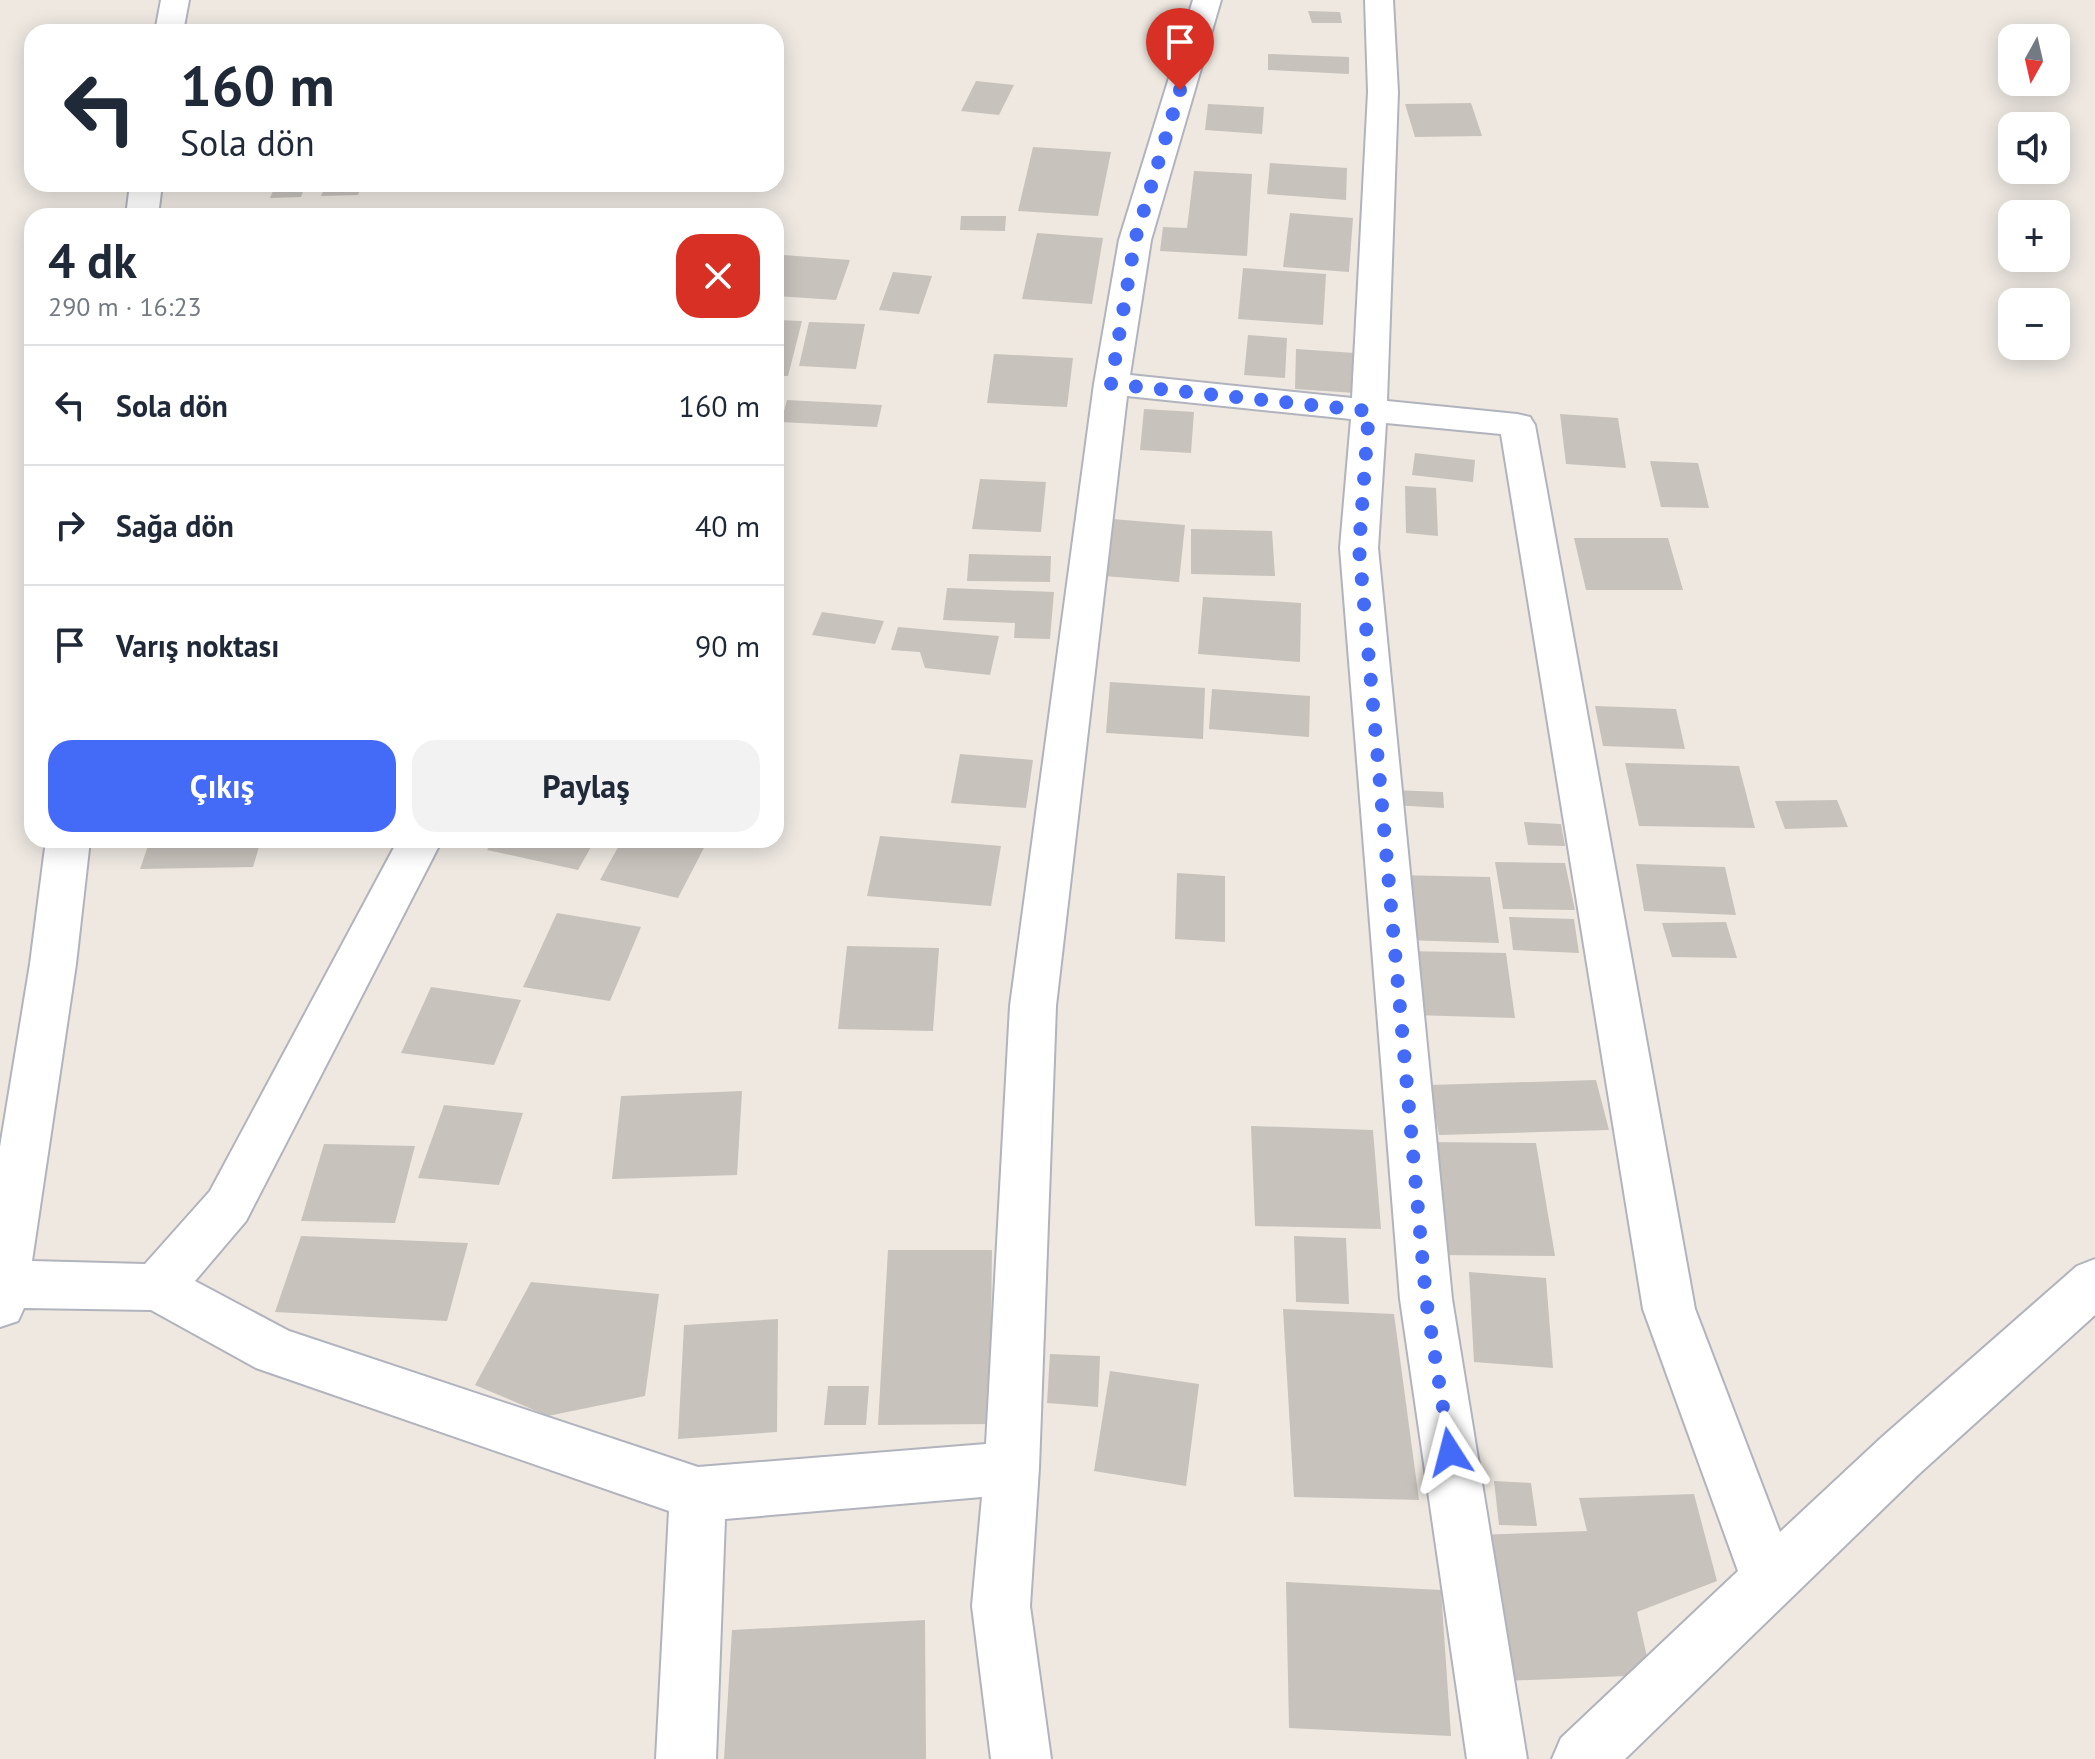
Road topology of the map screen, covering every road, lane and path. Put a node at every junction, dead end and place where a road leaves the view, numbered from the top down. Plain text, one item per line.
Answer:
1 (175, 0) edge
2 (1207, 0) edge
3 (1379, 0) edge
4 (170, 24) edge
5 (1111, 384) junction
6 (1369, 411) junction
7 (67, 848) edge
8 (416, 848) edge
9 (2095, 1282) edge
10 (157, 1287) junction
11 (2, 1294) edge
12 (1012, 1468) junction
13 (698, 1494) junction
14 (1770, 1580) junction
15 (686, 1759) edge
16 (1021, 1759) edge
17 (1497, 1759) edge
18 (1582, 1759) edge

1 - 4 street
2 - 5 street
3 - 6 street
5 - 6 street
5 - 12 street
6 - 14 street
6 - 17 street
7 - 11 street
8 - 10 street
9 - 14 street
10 - 11 street
10 - 13 street
12 - 13 street
12 - 16 street
13 - 15 street
14 - 18 street

